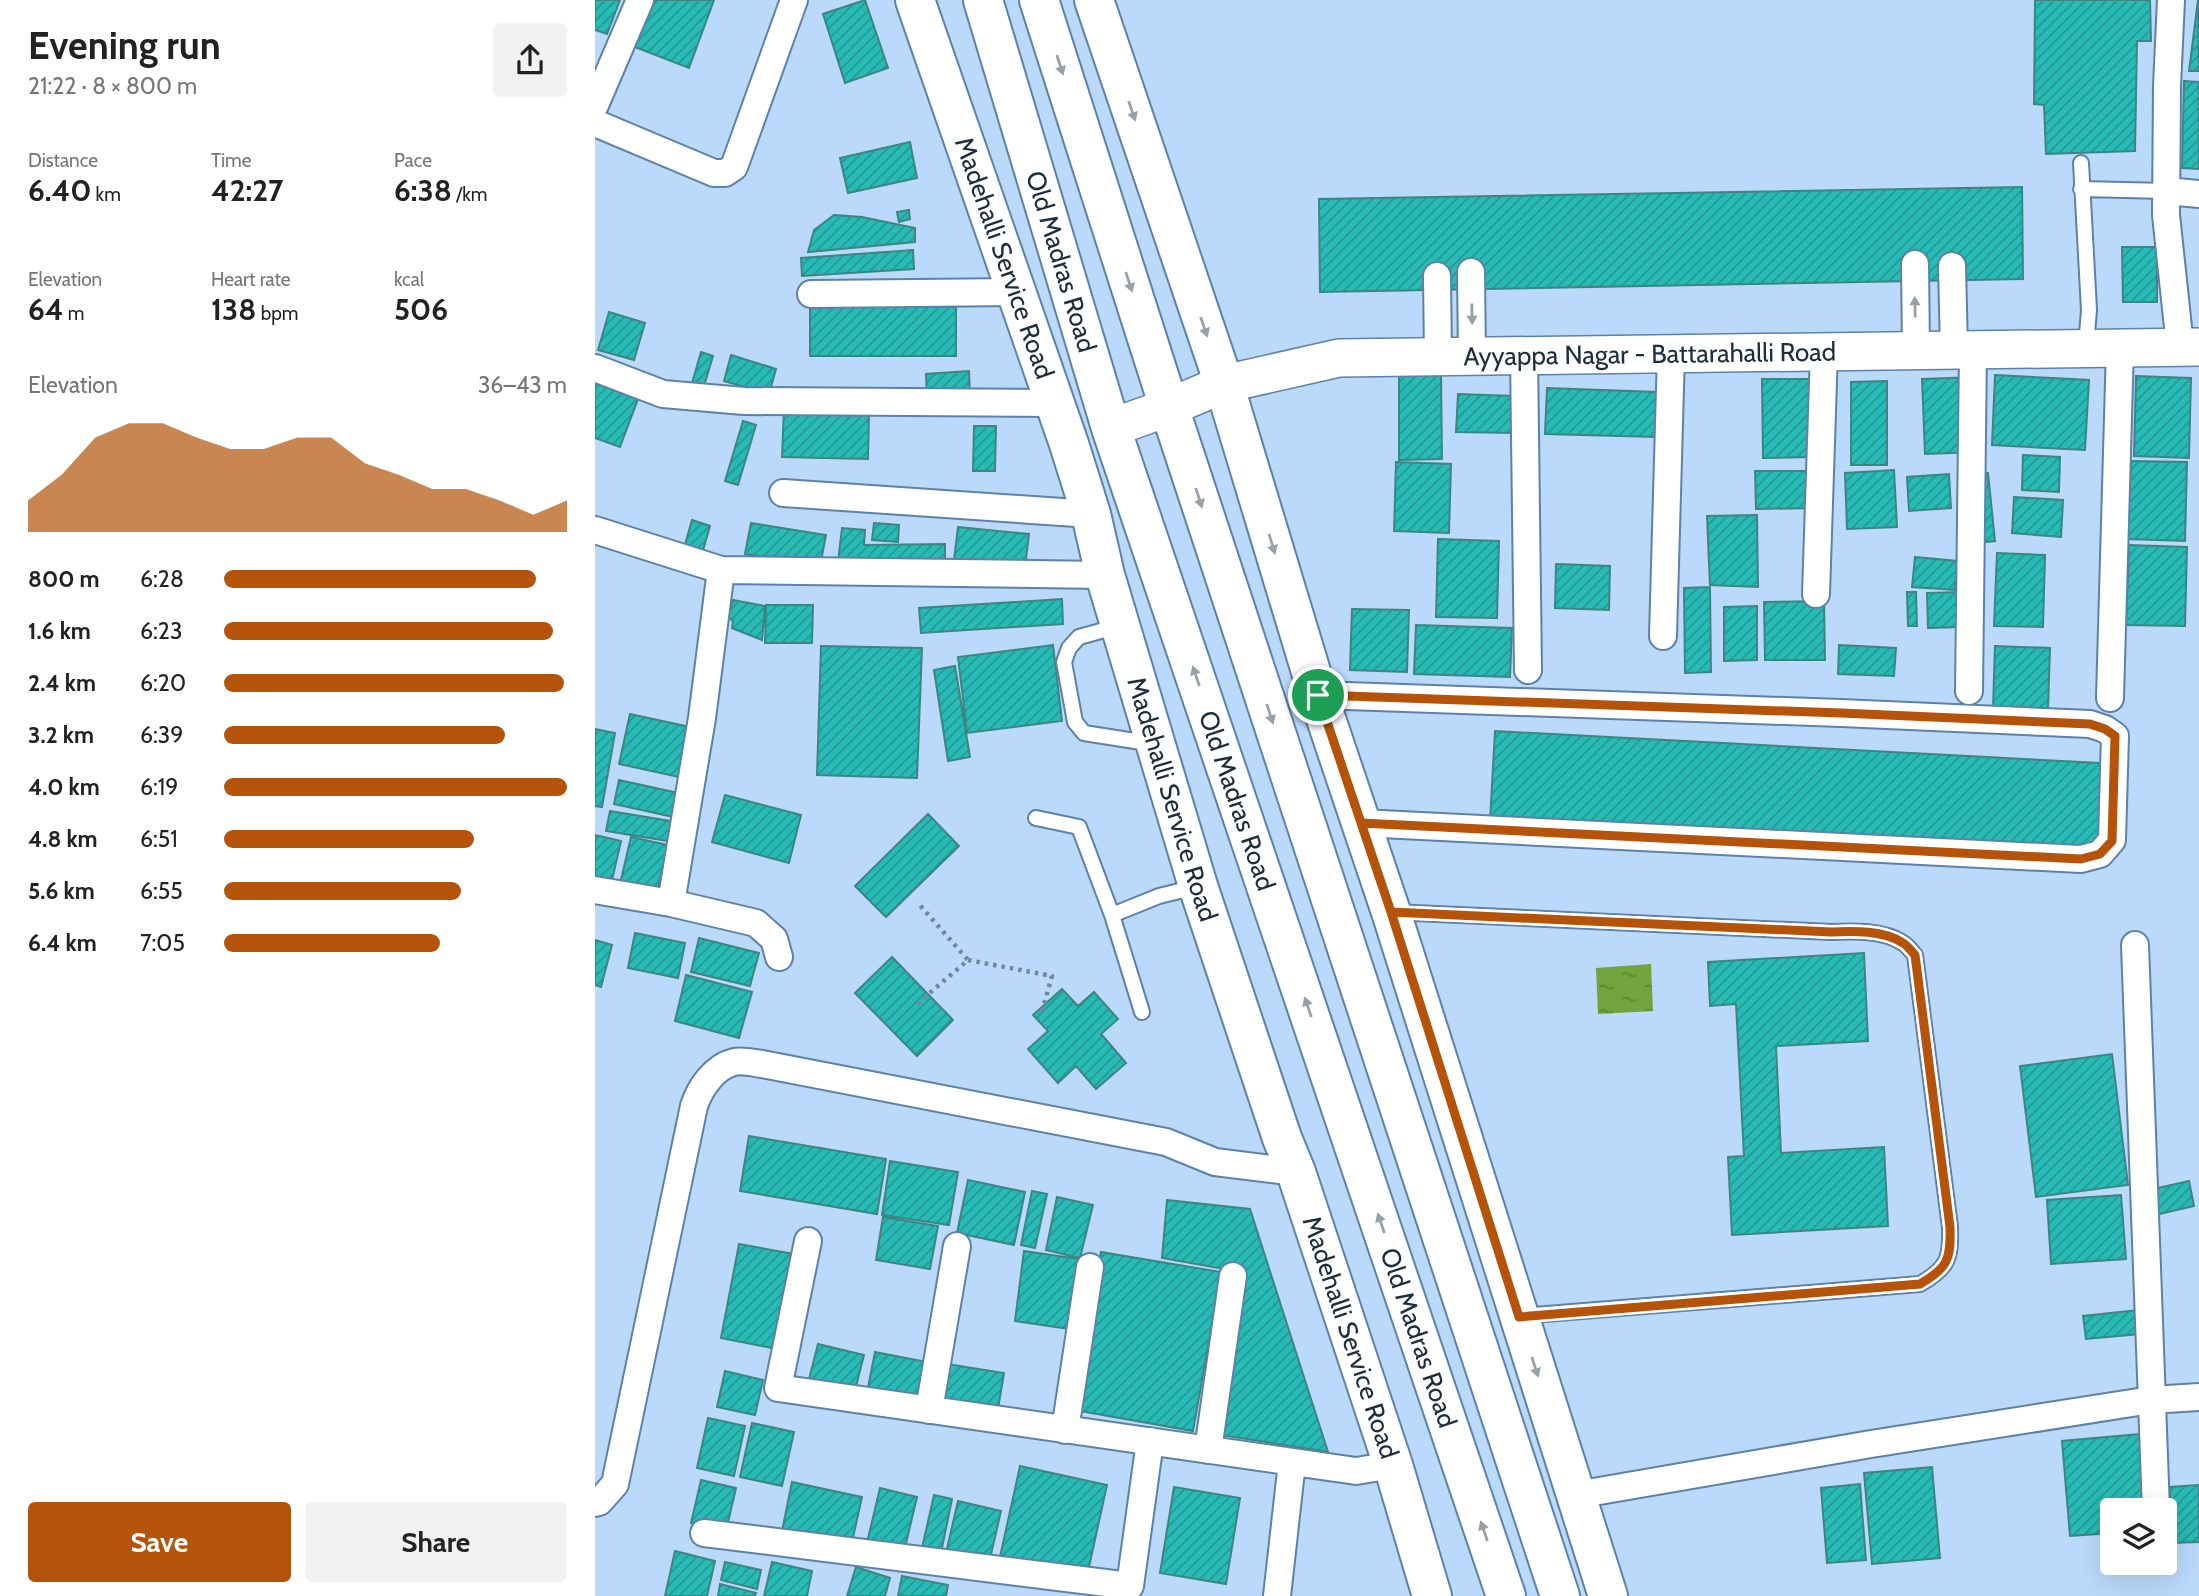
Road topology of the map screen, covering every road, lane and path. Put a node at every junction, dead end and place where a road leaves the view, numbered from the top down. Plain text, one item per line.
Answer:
1 (640, 0) edge
2 (794, 0) edge
3 (915, 0) edge
4 (983, 0) edge
5 (1039, 0) edge
6 (1094, 0) edge
7 (2171, 0) edge
8 (595, 106) edge
9 (595, 123) edge
10 (2081, 163) dead end
11 (2081, 189) junction
12 (2167, 191) junction
13 (2199, 194) edge
14 (1915, 264) dead end
15 (1952, 266) dead end
16 (1471, 272) dead end
17 (1437, 276) dead end
18 (1017, 292) junction
19 (811, 294) dead end
20 (2190, 347) edge
21 (2103, 348) junction
22 (1963, 349) junction
23 (1916, 350) junction
24 (1824, 351) junction
25 (1671, 353) junction
26 (1524, 355) junction
27 (1455, 356) junction
28 (595, 368) edge
29 (1224, 383) junction
30 (1055, 403) junction
31 (1169, 407) junction
32 (1111, 428) junction
33 (782, 493) dead end
34 (1091, 514) junction
35 (595, 530) edge
36 (721, 570) junction
37 (1105, 575) junction
38 (1816, 594) dead end
39 (1120, 626) junction
40 (1663, 636) dead end
41 (1528, 670) dead end
42 (1969, 691) dead end
43 (1318, 695) junction
44 (2110, 698) dead end
45 (1155, 744) junction
46 (1036, 818) dead end
47 (1361, 823) junction
48 (1198, 887) junction
49 (595, 890) edge
50 (671, 903) junction
51 (918, 903) dead end
52 (1391, 912) junction
53 (1112, 915) junction
54 (2135, 944) dead end
55 (779, 957) dead end
56 (968, 961) junction
57 (917, 1004) dead end
58 (1142, 1012) dead end
59 (1041, 1016) dead end
60 (1296, 1172) junction
61 (808, 1241) dead end
62 (957, 1246) dead end
63 (1090, 1267) dead end
64 (1233, 1276) dead end
65 (1519, 1317) junction
66 (2199, 1397) edge
67 (2151, 1400) junction
68 (929, 1410) junction
69 (1065, 1430) junction
70 (1150, 1441) junction
71 (1208, 1450) junction
72 (1292, 1462) junction
73 (1393, 1465) junction
74 (1576, 1495) junction
75 (2155, 1498) edge
76 (595, 1503) edge
77 (704, 1533) dead end
78 (1277, 1596) edge
79 (1432, 1596) edge
80 (1506, 1596) edge
81 (1560, 1596) edge
82 (1608, 1596) edge

1 - 8 street
2 - 9 street
3 - 18 main road, Madehalli Service Road
4 - 32 main road, Old Madras Road
5 -> 31 main road, Old Madras Road
6 -> 29 main road
7 - 12 street
10 - 11 lane
11 - 12 lane
11 - 21 lane
12 - 13 street
12 - 20 street
23 -> 14 street
15 - 22 street
16 -> 27 street
17 - 27 street
18 - 19 street
18 - 30 main road, Madehalli Service Road
20 - 21 main road, Ayyappa Nagar - Battarahalli Road
21 - 22 main road, Ayyappa Nagar - Battarahalli Road
21 - 44 street
22 - 23 main road, Ayyappa Nagar - Battarahalli Road
22 - 42 street
23 - 24 main road, Ayyappa Nagar - Battarahalli Road
24 - 25 main road, Ayyappa Nagar - Battarahalli Road
24 - 38 street
25 - 26 main road, Ayyappa Nagar - Battarahalli Road
25 - 40 street
26 - 27 main road, Ayyappa Nagar - Battarahalli Road
26 - 41 street
27 - 29 main road, Ayyappa Nagar - Battarahalli Road
28 - 30 street
29 - 31 main road, Ayyappa Nagar - Battarahalli Road
29 -> 43 main road
30 - 34 main road, Madehalli Service Road
31 - 32 main road, Ayyappa Nagar - Battarahalli Road
31 -> 81 main road, Old Madras Road
80 -> 32 main road, Old Madras Road
33 - 34 street
34 - 37 main road, Madehalli Service Road
35 - 36 street
36 - 37 street
36 - 50 street
37 - 39 main road, Madehalli Service Road
39 - 45 main road, Madehalli Service Road
39 - 45 lane
43 - 47 main road
43 - 47 street
45 - 48 main road, Madehalli Service Road
46 - 53 lane
47 - 52 main road
48 - 53 lane
48 - 60 main road, Madehalli Service Road
49 - 50 street
50 - 55 street
51 - 56 path
52 - 65 main road
52 - 65 lane
53 - 58 lane
54 - 67 street
56 - 57 path
56 - 59 path
60 - 73 main road, Madehalli Service Road
60 - 76 street
61 - 68 street
62 - 68 street
63 - 69 street
64 - 71 street
65 -> 74 main road
66 - 67 street
67 - 74 street
67 - 75 street
68 - 69 street
69 - 70 street
70 - 71 street
70 - 77 street
71 - 72 street
72 - 73 street
72 - 78 street
73 - 79 main road, Madehalli Service Road
74 - 82 main road

